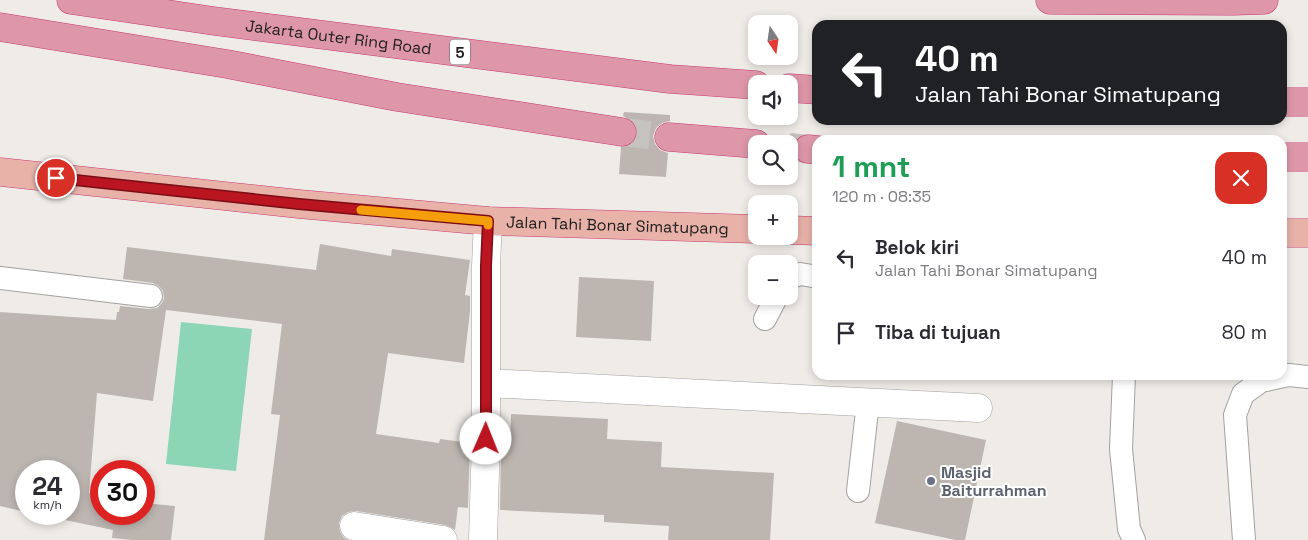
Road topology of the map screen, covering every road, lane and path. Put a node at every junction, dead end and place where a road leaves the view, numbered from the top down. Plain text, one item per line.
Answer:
1 (72, 0) edge
2 (1050, 0) edge
3 (1264, 0) edge
4 (0, 27) edge
5 (748, 84) edge
6 (798, 89) edge
7 (812, 90) edge
8 (1287, 102) edge
9 (1308, 102) edge
10 (622, 132) tunnel mouth
11 (669, 137) tunnel mouth
12 (748, 143) edge
13 (1287, 157) edge
14 (1308, 157) edge
15 (0, 172) edge
16 (488, 221) junction
17 (748, 229) edge
18 (798, 230) edge
19 (812, 231) edge
20 (1287, 233) edge
21 (1308, 233) edge
22 (798, 275) edge
23 (812, 276) edge
24 (0, 278) edge
25 (151, 296) dead end
26 (773, 305) edge
27 (766, 319) dead end
28 (1287, 375) edge
29 (1308, 377) edge
30 (1124, 380) edge
31 (1266, 380) edge
32 (487, 383) junction
33 (868, 402) junction
34 (978, 408) dead end
35 (858, 491) dead end
36 (354, 526) dead end
37 (443, 540) edge
38 (483, 540) edge
39 (1134, 540) edge
40 (1243, 540) edge

1 - 5 highway, Jakarta Outer Ring Road / 5
2 - 3 highway
4 - 10 highway
6 - 7 highway
8 - 9 highway
11 - 12 highway
13 - 14 highway
15 - 16 highway, Jalan Tahi Bonar Simatupang
16 - 17 highway, Jalan Tahi Bonar Simatupang
16 - 32 street
18 - 19 highway
20 - 21 highway
22 - 23 lane
24 - 25 lane
26 - 27 lane
28 - 29 lane
30 - 39 lane
31 - 40 lane
32 - 33 street
32 - 38 street
33 - 34 street
33 - 35 lane
36 - 37 street

